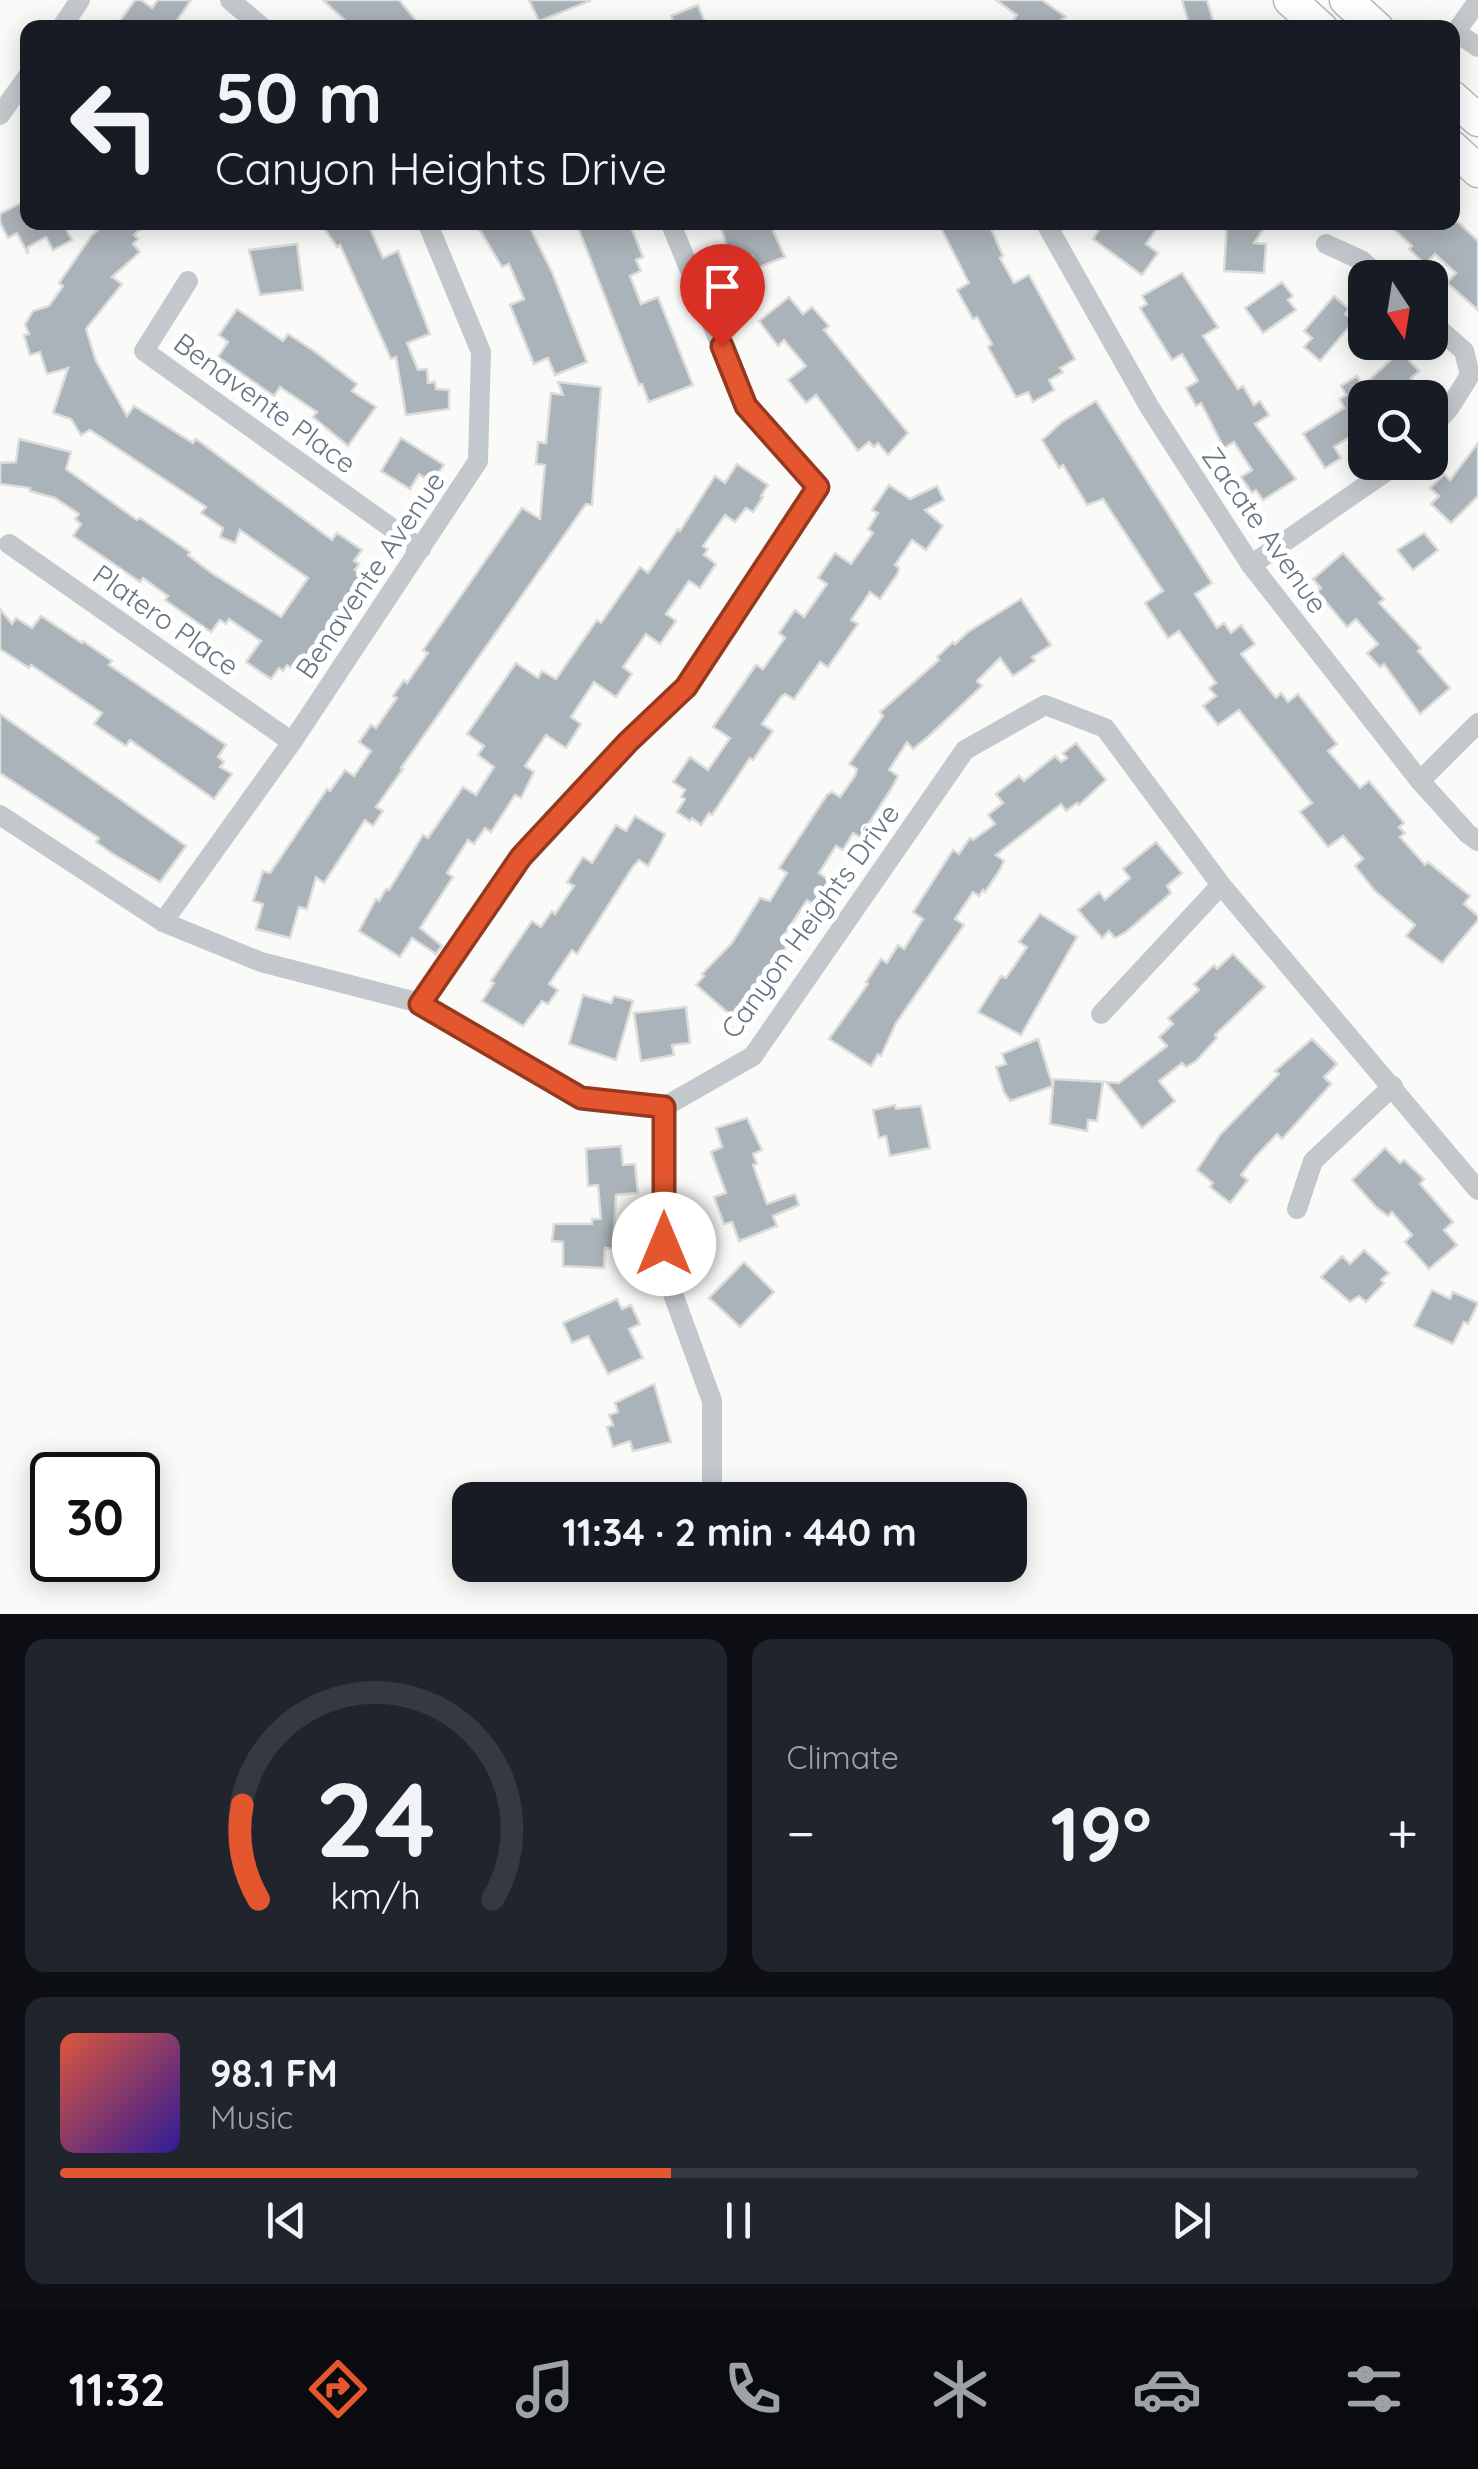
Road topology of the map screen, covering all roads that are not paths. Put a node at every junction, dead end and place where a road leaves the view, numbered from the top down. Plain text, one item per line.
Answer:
1 (230, 0) edge
2 (1290, 0) edge
3 (1346, 0) edge
4 (1478, 1) edge
5 (254, 20) edge
6 (1311, 20) edge
7 (1367, 20) edge
8 (1460, 26) edge
9 (20, 87) edge
10 (0, 115) edge
11 (430, 230) edge
12 (673, 230) edge
13 (1050, 230) edge
14 (1326, 244) dead end
15 (1361, 260) edge
16 (188, 280) dead end
17 (1448, 337) edge
18 (1448, 409) edge
19 (1374, 480) edge
20 (8, 544) dead end
21 (421, 549) junction
22 (1250, 565) junction
23 (1478, 723) edge
24 (292, 742) junction
25 (1420, 781) junction
26 (0, 814) edge
27 (1478, 841) edge
28 (1221, 886) junction
29 (163, 922) junction
30 (420, 1004) junction
31 (1100, 1014) dead end
32 (1393, 1086) junction
33 (664, 1107) junction
34 (1478, 1190) edge
35 (1296, 1209) dead end
36 (712, 1482) edge

1 - 5 street
2 - 6 main road
3 - 7 main road
4 - 8 street
9 - 10 street
11 - 21 street, Benavente Avenue
12 - 30 street
13 - 22 street, Zacate Avenue
14 - 15 street
16 - 21 street, Benavente Place
17 - 18 street
19 - 22 street
20 - 24 street, Platero Place
21 - 24 street, Benavente Avenue
22 - 25 street, Zacate Avenue
23 - 25 street
24 - 29 street, Benavente Avenue
25 - 27 street, Zacate Avenue
26 - 29 street
28 - 31 street
28 - 32 street, Canyon Heights Drive
28 - 33 street, Canyon Heights Drive
29 - 30 street
30 - 33 street
32 - 34 street, Canyon Heights Drive
32 - 35 street
33 - 36 street

